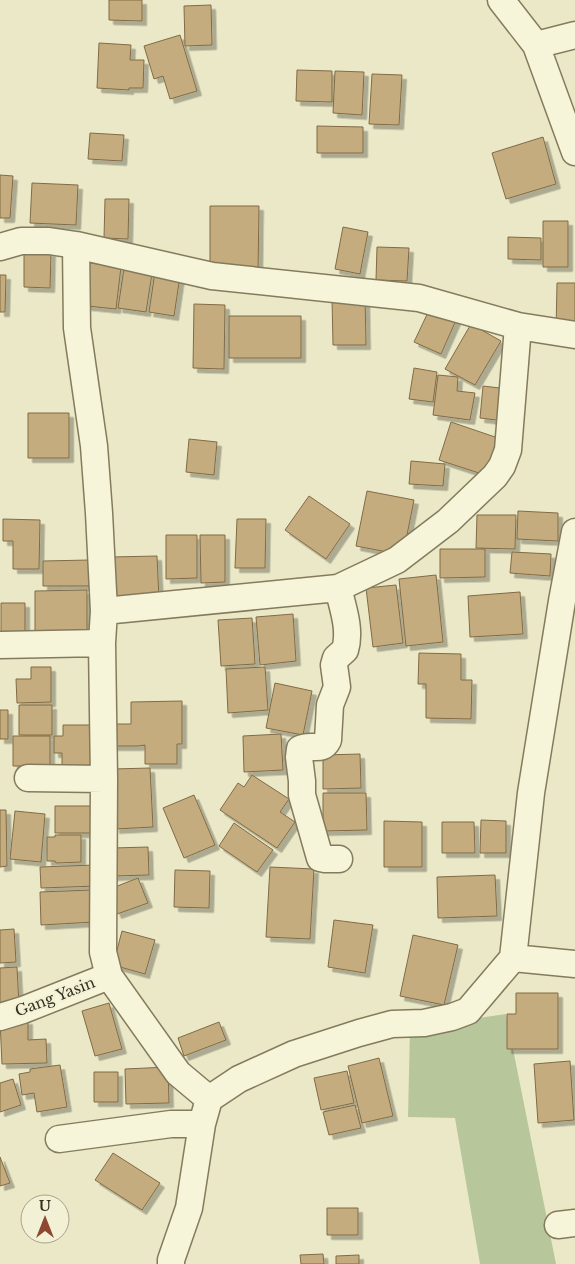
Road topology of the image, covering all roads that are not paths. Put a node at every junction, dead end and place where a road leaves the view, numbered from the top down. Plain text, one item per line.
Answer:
1 (501, 0) edge
2 (575, 35) edge
3 (536, 45) junction
4 (575, 152) edge
5 (76, 244) junction
6 (0, 247) edge
7 (518, 326) junction
8 (575, 335) edge
9 (575, 532) edge
10 (338, 588) junction
11 (104, 611) junction
12 (102, 643) junction
13 (0, 644) edge
14 (28, 778) dead end
15 (104, 779) junction
16 (339, 859) dead end
17 (513, 958) junction
18 (575, 964) edge
19 (109, 976) junction
20 (0, 1016) edge
21 (209, 1099) junction
22 (202, 1124) junction
23 (59, 1138) dead end
24 (171, 1264) edge

1 - 3 street
2 - 3 street
3 - 4 street
5 - 6 street
5 - 7 street
5 - 11 street
7 - 8 street
7 - 10 street
9 - 17 street
10 - 11 street
10 - 16 street
11 - 12 street
12 - 13 street
12 - 15 street
14 - 15 street
15 - 19 street
17 - 18 street
17 - 21 street
19 - 20 street, Gang Yasin
19 - 21 street
21 - 22 street
22 - 23 street
22 - 24 street

